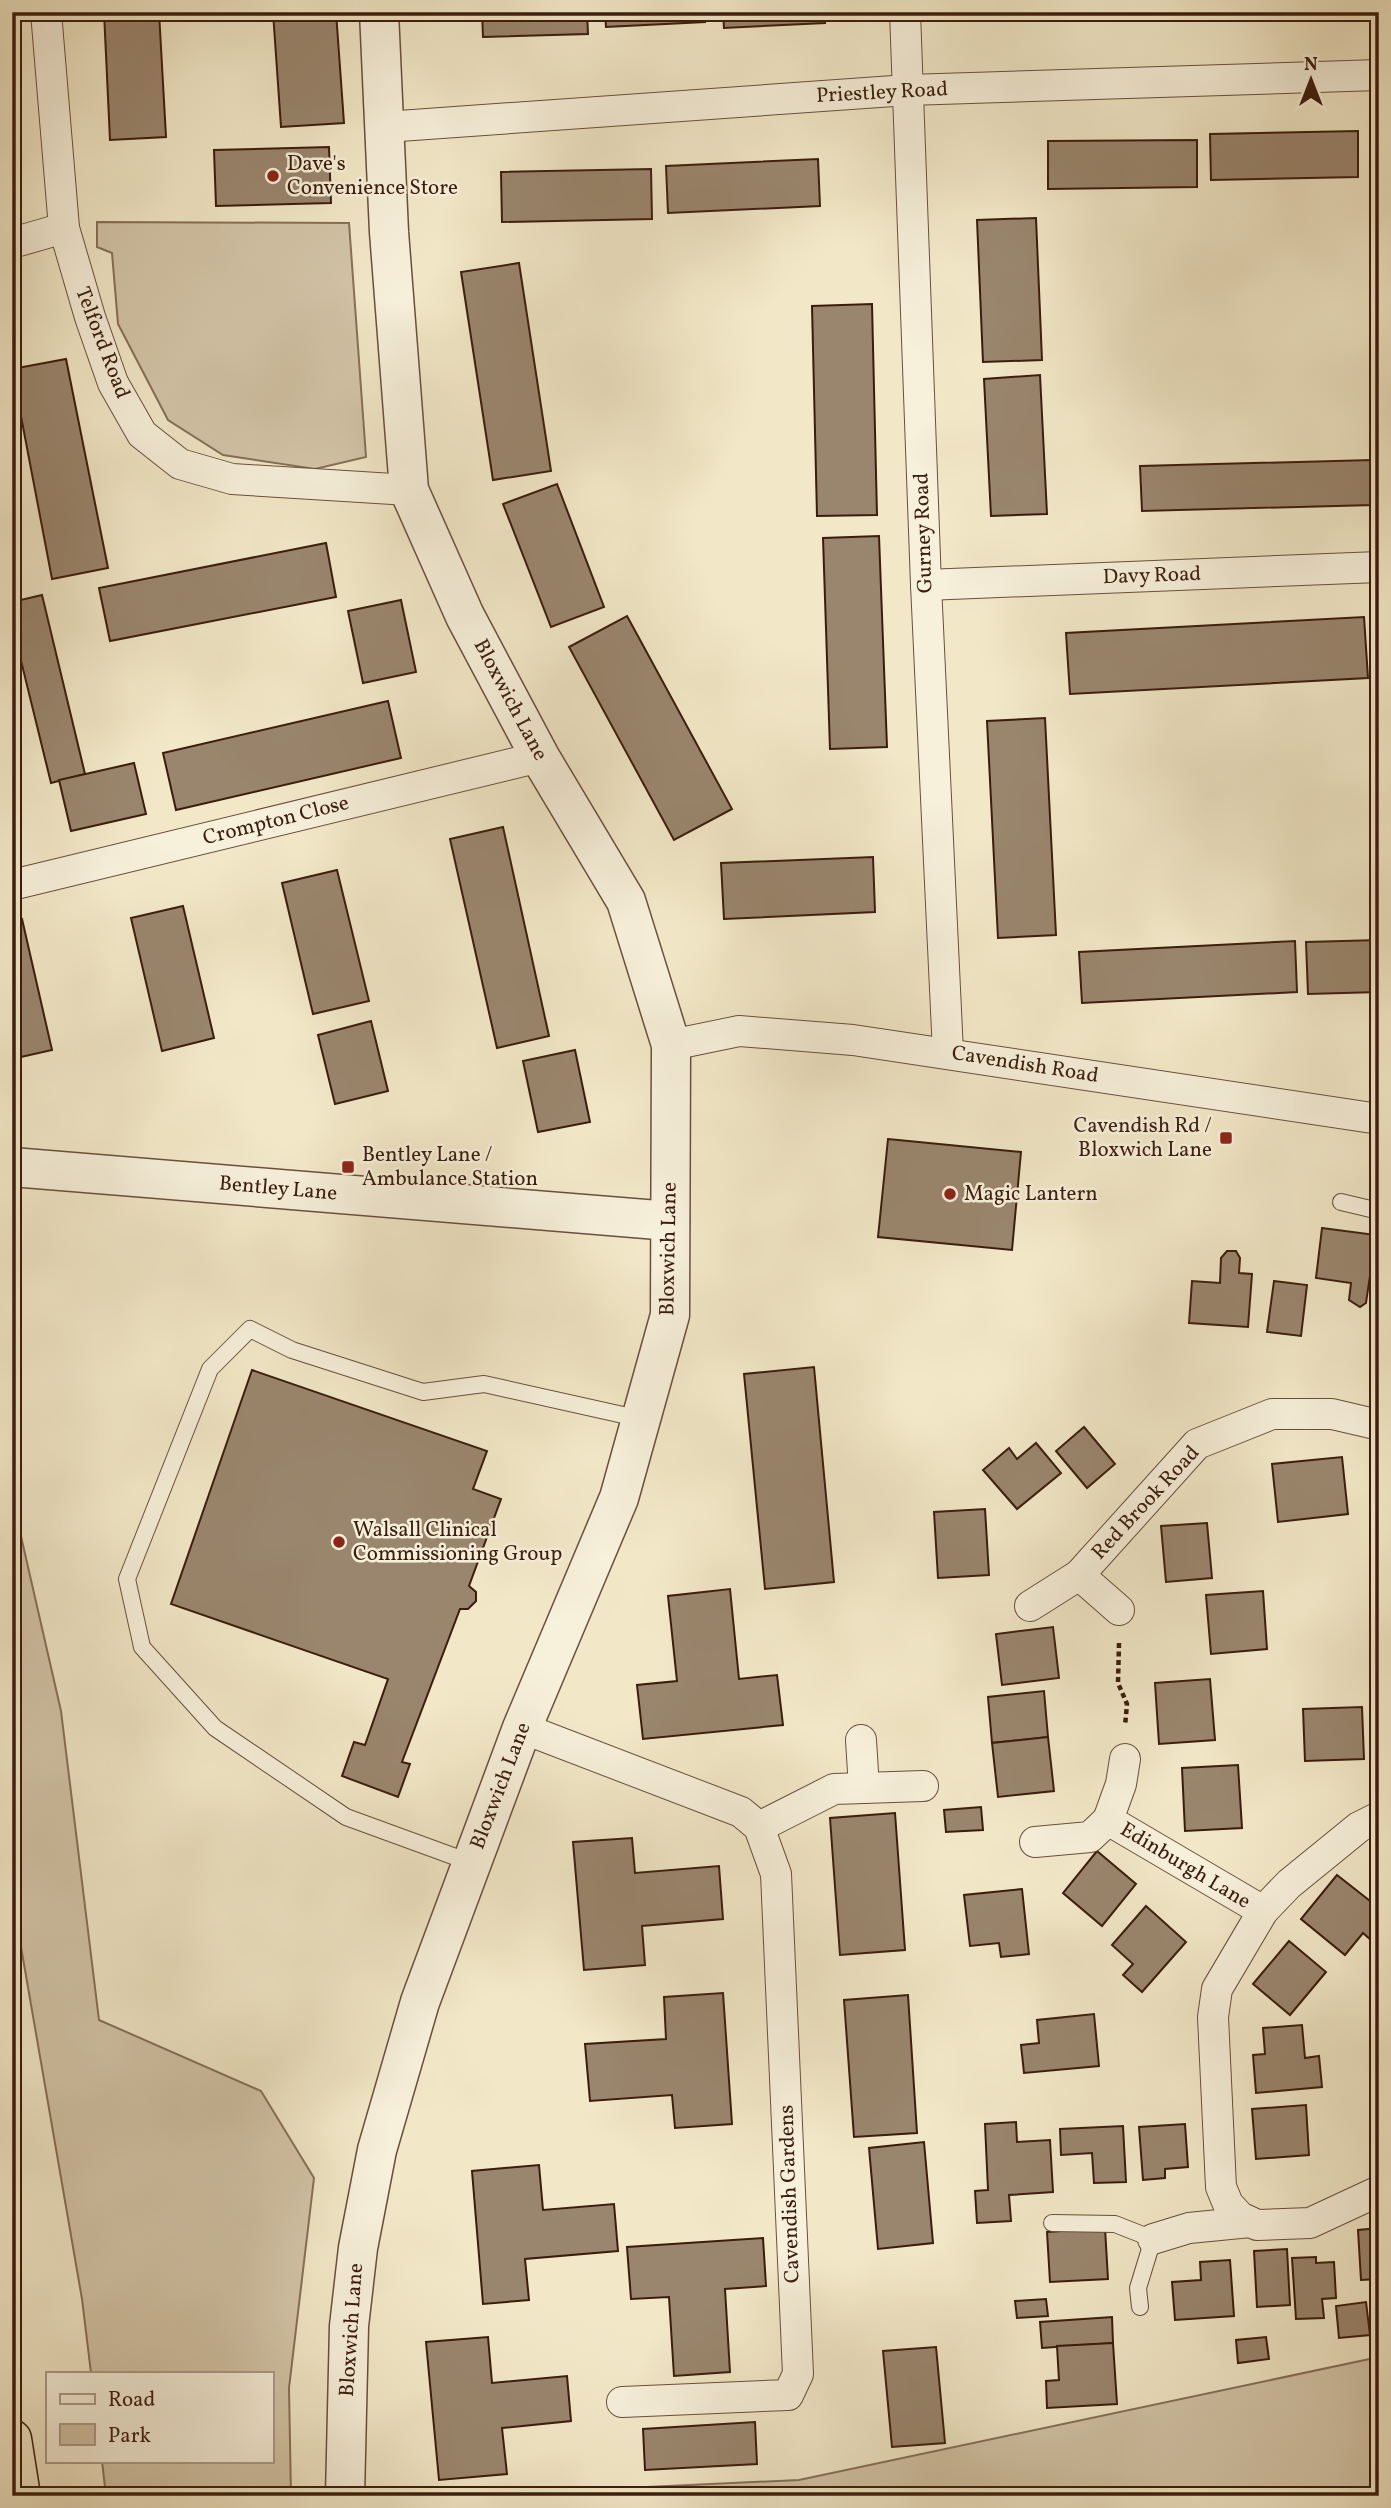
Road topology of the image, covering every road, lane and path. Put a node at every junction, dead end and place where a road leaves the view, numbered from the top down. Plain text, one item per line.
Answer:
1 (46, 12) edge
2 (379, 12) edge
3 (905, 12) edge
4 (1379, 75) edge
5 (908, 90) junction
6 (385, 127) junction
7 (64, 228) junction
8 (12, 243) edge
9 (409, 490) junction
10 (1379, 566) edge
11 (926, 584) junction
12 (540, 757) junction
13 (12, 885) edge
14 (671, 1045) junction
15 (948, 1053) junction
16 (1379, 1119) edge
17 (12, 1167) edge
18 (1341, 1202) dead end
19 (1379, 1211) edge
20 (670, 1221) junction
21 (641, 1419) junction
22 (1379, 1425) edge
23 (1079, 1575) junction
24 (1030, 1606) dead end
25 (1119, 1610) joint
26 (522, 1728) junction
27 (861, 1740) dead end
28 (1125, 1759) joint
29 (923, 1786) dead end
30 (864, 1788) junction
31 (1379, 1817) edge
32 (1108, 1820) junction
33 (759, 1827) junction
34 (1035, 1842) dead end
35 (472, 1863) junction
36 (1262, 1911) junction
37 (1379, 2191) edge
38 (1250, 2222) junction
39 (1052, 2223) dead end
40 (1153, 2239) junction
41 (1140, 2307) dead end
42 (622, 2402) dead end
43 (12, 2440) edge
44 (21, 2496) edge
45 (345, 2496) edge

1 - 7 street, Telford Road
2 - 6 street, Bloxwich Lane
3 - 5 street, Gurney Road
4 - 5 street, Priestley Road
5 - 6 street, Priestley Road
5 - 11 street, Gurney Road
6 - 9 street, Bloxwich Lane
7 - 8 street
7 - 9 street, Telford Road
9 - 12 street, Bloxwich Lane
10 - 11 street, Davy Road
11 - 15 street, Gurney Road
12 - 13 street, Crompton Close
12 - 14 street, Bloxwich Lane
14 - 15 street, Cavendish Road
14 - 20 street, Bloxwich Lane
15 - 16 street, Cavendish Road
17 - 20 street, Bentley Lane
18 - 19 lane
20 - 21 street, Bloxwich Lane
21 - 26 street, Bloxwich Lane
21 - 35 lane
22 - 23 street, Red Brook Road
23 - 24 street, Red Brook Road
23 - 25 street, Red Brook Road
25 - 28 path
26 - 33 street
26 - 35 street, Bloxwich Lane
27 - 30 street
28 - 32 street, Edinburgh Lane
29 - 30 street
30 - 33 street
31 - 36 street
32 - 34 street, Edinburgh Lane
32 - 36 street, Edinburgh Lane
33 - 42 street, Cavendish Gardens
35 - 45 street, Bloxwich Lane
36 - 38 street
37 - 38 street
38 - 40 street
39 - 40 lane
40 - 41 lane
43 - 44 highway

